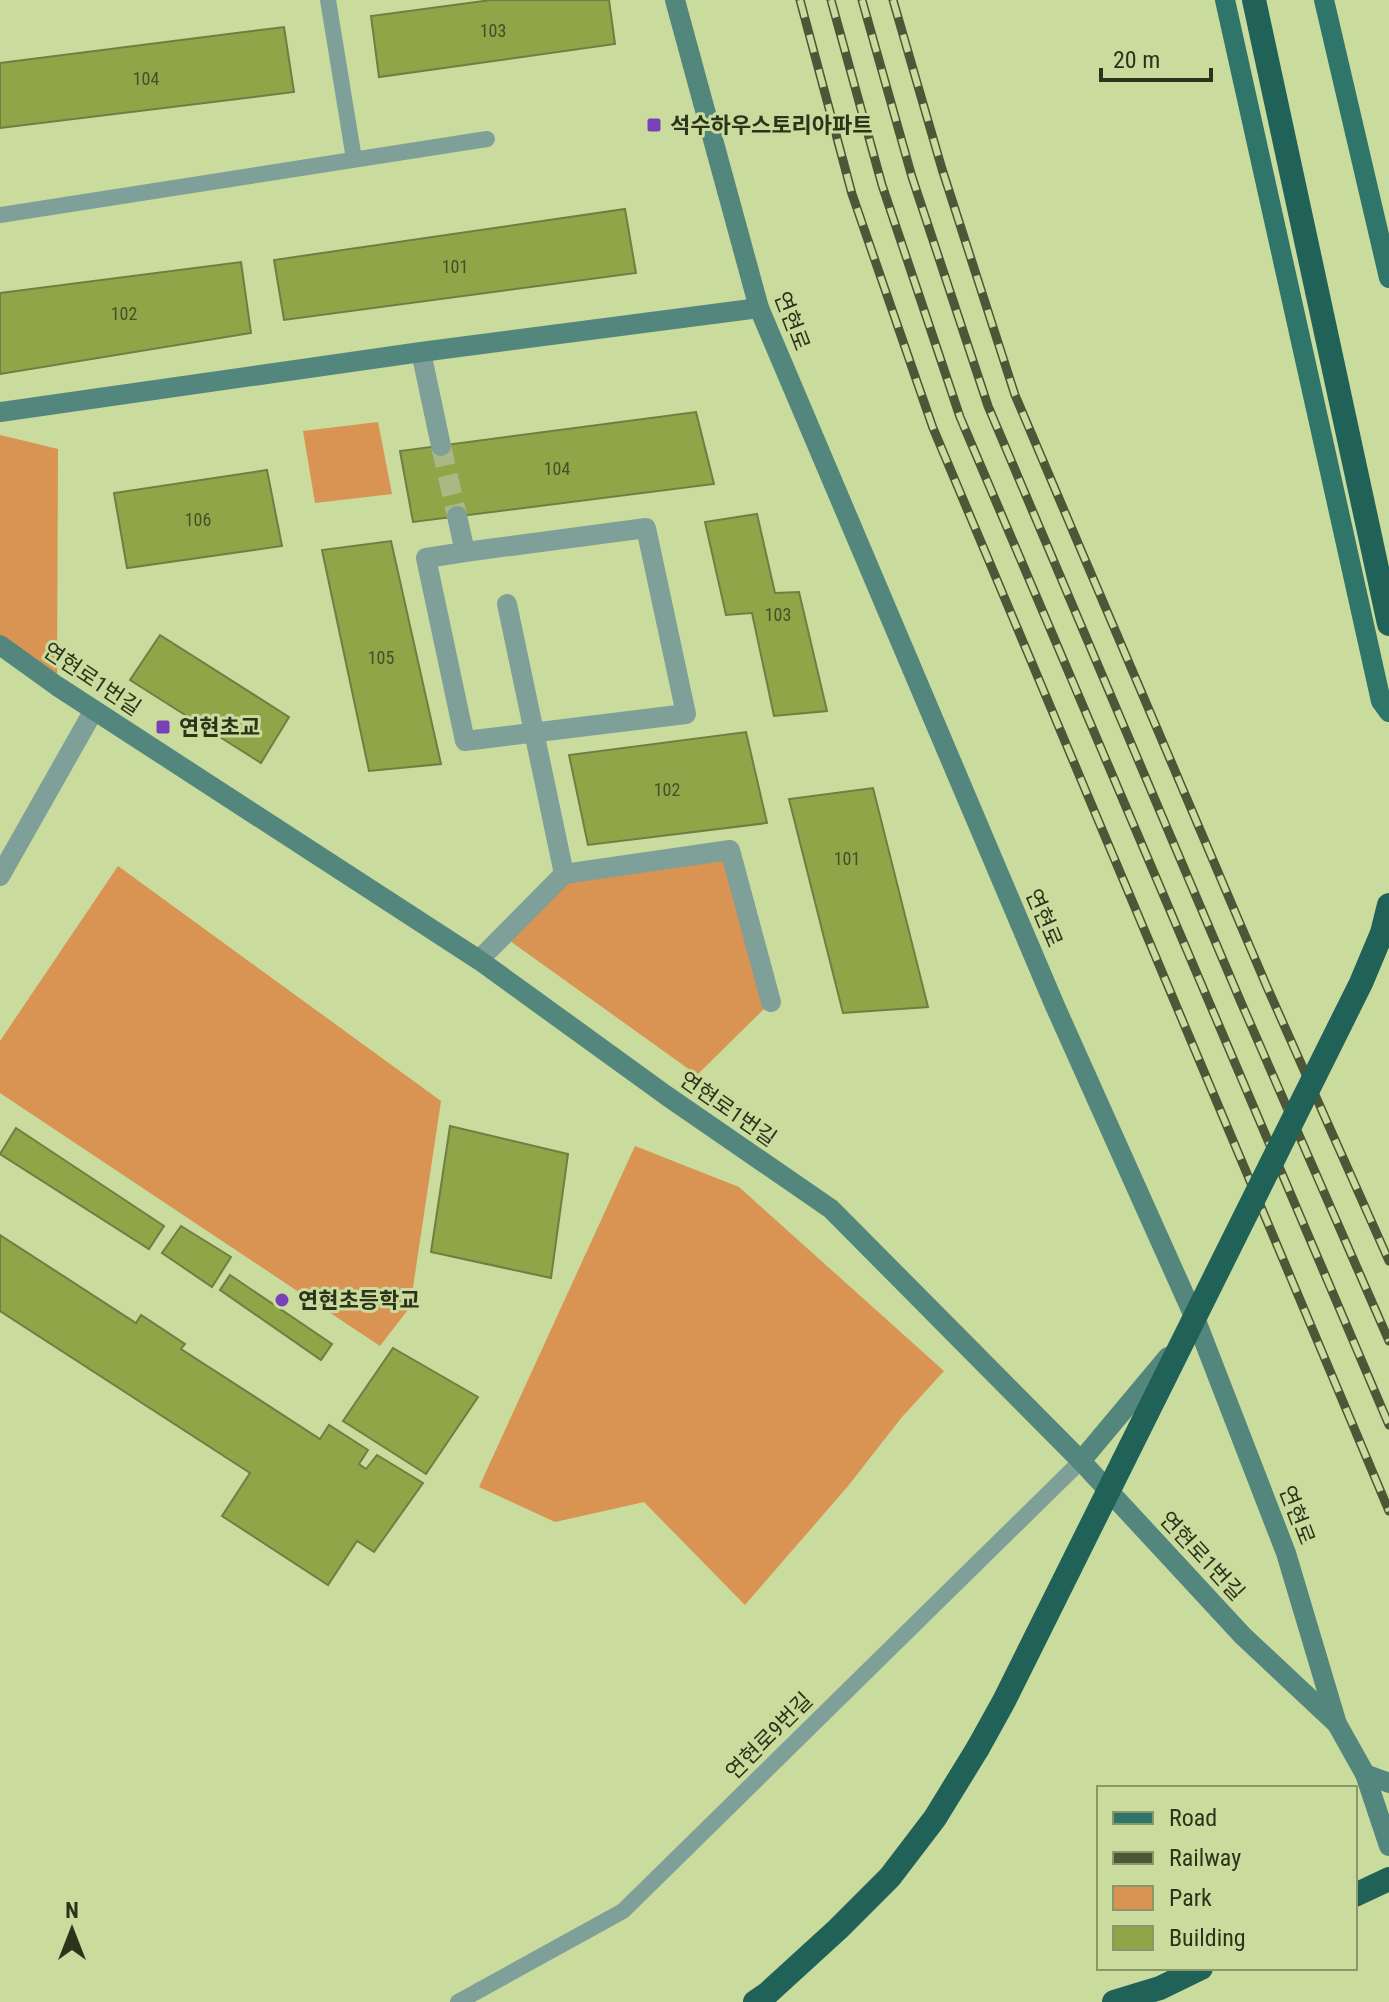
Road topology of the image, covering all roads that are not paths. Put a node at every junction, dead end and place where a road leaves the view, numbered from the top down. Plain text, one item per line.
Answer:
1 (328, 0) edge
2 (675, 0) edge
3 (1225, 0) edge
4 (1254, 0) edge
5 (1324, 0) edge
6 (487, 139) dead end
7 (354, 159) junction
8 (0, 215) edge
9 (1389, 278) edge
10 (759, 308) junction
11 (421, 352) junction
12 (0, 412) edge
13 (441, 446) tunnel mouth
14 (457, 516) tunnel mouth
15 (465, 552) junction
16 (507, 604) dead end
17 (1389, 624) edge
18 (0, 645) edge
19 (94, 710) junction
20 (1389, 712) edge
21 (534, 732) junction
22 (564, 874) junction
23 (0, 876) edge
24 (1389, 905) edge
25 (479, 960) junction
26 (771, 1002) dead end
27 (1197, 1323) junction
28 (1081, 1461) junction
29 (1337, 1724) junction
30 (1365, 1774) junction
31 (1389, 1783) edge
32 (1389, 1846) edge
33 (1389, 1879) edge
34 (1357, 1894) edge
35 (1197, 1970) edge
36 (458, 2002) edge
37 (755, 2002) edge
38 (1114, 2002) edge

1 - 7 lane
2 - 10 street, 연현로
3 - 20 main road
4 - 17 highway
5 - 9 main road
6 - 7 lane
7 - 8 lane
10 - 11 street
10 - 27 street, 연현로
11 - 12 street
11 - 13 street
14 - 15 street
15 - 21 street
15 - 21 street
16 - 21 street
18 - 19 street, 연현로1번길
19 - 23 street
19 - 25 street, 연현로1번길
21 - 22 street
22 - 25 street
22 - 26 street
24 - 37 highway, bridge
25 - 28 street, 연현로1번길
27 - 28 street
27 - 29 street, 연현로
28 - 29 street, 연현로1번길
28 - 36 lane, 연현로9번길
29 - 30 street, 연현로
30 - 31 street
30 - 32 street, 연현로
33 - 34 highway
35 - 38 highway

